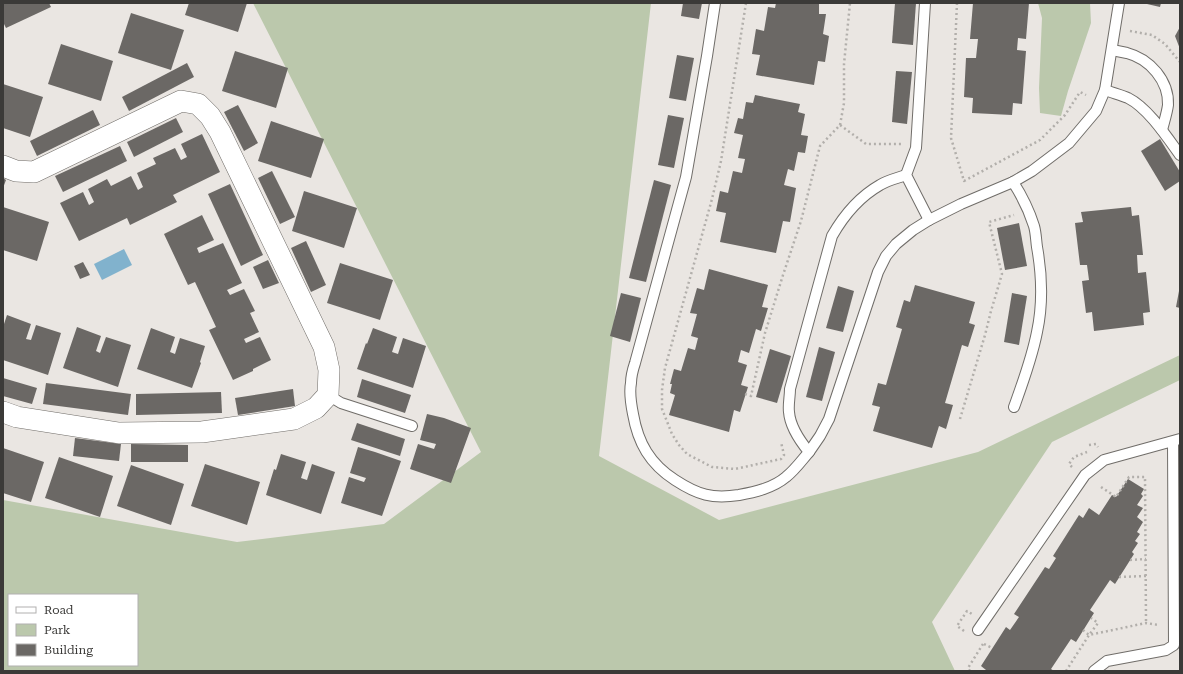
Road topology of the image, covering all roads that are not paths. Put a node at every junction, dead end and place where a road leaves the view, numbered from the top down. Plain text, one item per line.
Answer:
1 (715, 3) edge
2 (925, 3) edge
3 (1119, 3) edge
4 (1112, 50) junction
5 (1105, 90) junction
6 (1162, 130) junction
7 (1180, 155) edge
8 (3, 166) edge
9 (906, 175) junction
10 (1013, 182) junction
11 (929, 220) junction
12 (328, 395) junction
13 (1014, 407) dead end
14 (3, 412) edge
15 (412, 426) dead end
16 (1176, 440) edge
17 (809, 452) junction
18 (978, 630) dead end
19 (1094, 671) edge

1 - 17 lane
2 - 9 lane
3 - 4 lane
4 - 5 lane
4 - 6 lane
5 - 6 lane
5 - 10 lane
6 - 7 lane
8 - 12 street
9 - 11 lane
9 - 17 lane
10 - 11 lane
10 - 13 lane
11 - 17 lane
12 - 14 street
12 - 15 lane
16 - 18 lane
16 - 19 lane

